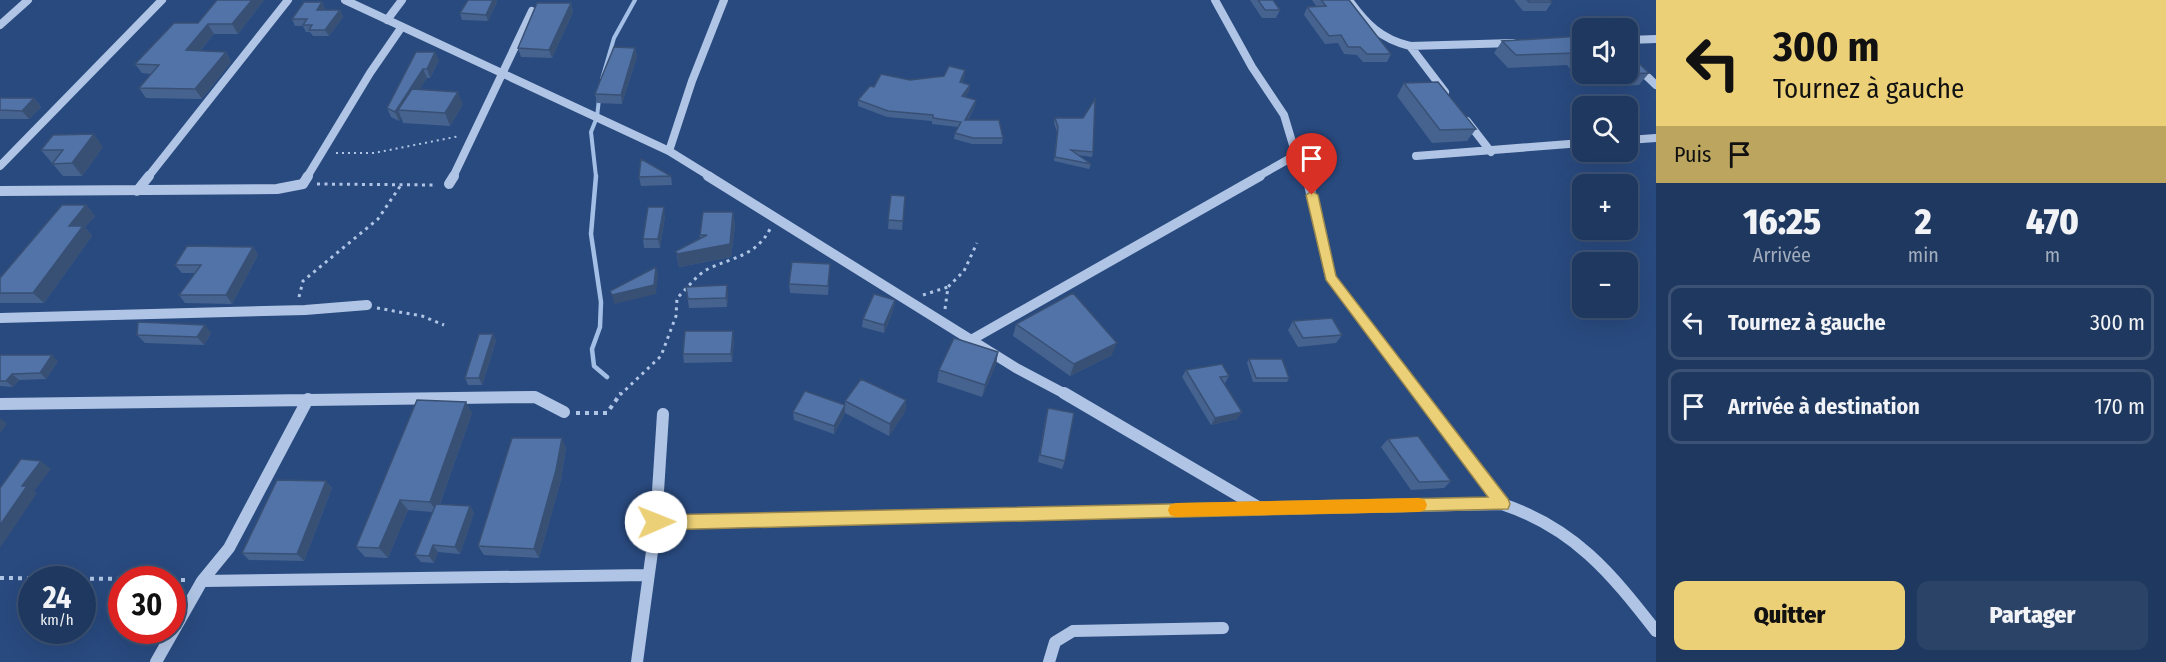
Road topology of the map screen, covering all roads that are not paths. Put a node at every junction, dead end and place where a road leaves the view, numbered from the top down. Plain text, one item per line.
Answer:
1 (28, 0) edge
2 (162, 0) edge
3 (288, 0) edge
4 (345, 0) edge
5 (402, 0) edge
6 (724, 0) edge
7 (1215, 0) edge
8 (1349, 0) edge
9 (532, 11) edge
10 (387, 20) junction
11 (0, 25) edge
12 (401, 28) junction
13 (1656, 39) edge
14 (1638, 40) edge
15 (1525, 43) edge
16 (1410, 46) junction
17 (1638, 68) edge
18 (501, 73) junction
19 (1656, 85) edge
20 (1450, 99) edge
21 (1464, 116) edge
22 (1656, 138) edge
23 (1638, 139) edge
24 (1572, 144) edge
25 (669, 151) junction
26 (1491, 152) junction
27 (1296, 155) junction
28 (1416, 156) dead end
29 (0, 165) edge
30 (448, 183) road end
31 (0, 191) edge
32 (137, 192) junction
33 (367, 305) dead end
34 (0, 318) edge
35 (971, 340) junction
36 (308, 399) junction
37 (0, 404) edge
38 (564, 412) road end
39 (663, 414) dead end
40 (1502, 504) junction
41 (1259, 508) junction
42 (656, 522) junction
43 (648, 575) junction
44 (202, 581) junction
45 (1223, 628) dead end
46 (1656, 631) edge
47 (156, 662) edge
48 (637, 662) edge
49 (1049, 662) edge

1 - 11 street
2 - 29 street
3 - 32 street
4 - 10 street
5 - 10 street
6 - 25 street
7 - 27 street
8 - 16 street
9 - 18 street
10 - 12 street
12 - 18 street
12 - 32 street
13 - 14 street
15 - 16 street
16 - 20 street
17 - 19 street
18 - 25 street
18 - 30 street
21 - 26 street
22 - 23 street
24 - 26 street
25 - 35 street
26 - 28 street
27 - 35 street
27 - 40 street
31 - 32 street
33 - 34 street
35 - 41 street
36 - 37 street
36 - 38 street
36 - 44 street
39 - 42 street
40 - 41 street
40 - 46 street
41 - 42 street
42 - 43 street
43 - 44 street
43 - 48 street
44 - 47 street
45 - 49 street

